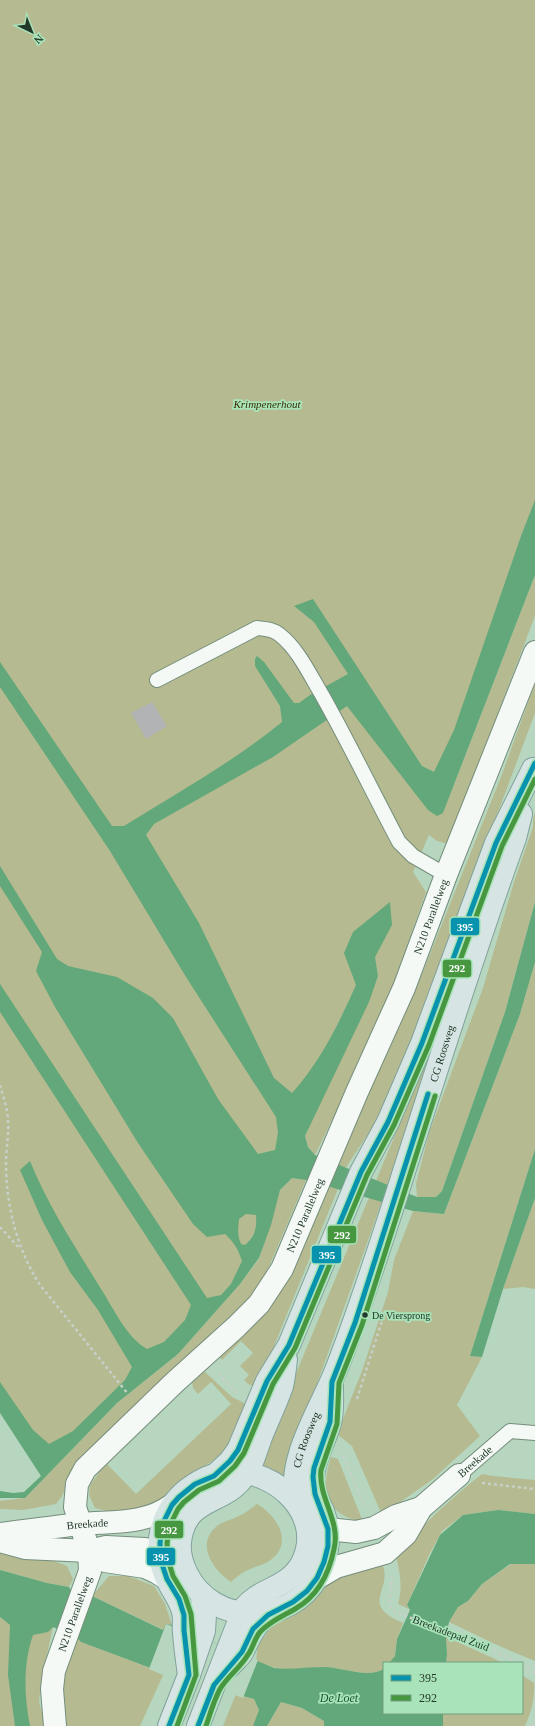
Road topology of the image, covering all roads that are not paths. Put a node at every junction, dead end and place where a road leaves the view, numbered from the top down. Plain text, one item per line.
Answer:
1 (535, 652) edge
2 (157, 680) dead end
3 (534, 766) edge
4 (446, 875) junction
5 (289, 1345) junction
6 (332, 1382) junction
7 (535, 1433) edge
8 (246, 1474) junction
9 (459, 1475) joint
10 (214, 1476) junction
11 (296, 1501) junction
12 (172, 1506) junction
13 (421, 1508) junction
14 (306, 1522) junction
15 (81, 1524) junction
16 (328, 1529) junction
17 (0, 1534) edge
18 (0, 1541) edge
19 (89, 1551) junction
20 (160, 1552) junction
21 (317, 1578) junction
22 (176, 1581) junction
23 (201, 1593) junction
24 (274, 1611) junction
25 (241, 1613) junction
26 (192, 1634) junction
27 (235, 1650) junction
28 (56, 1726) edge
29 (169, 1726) edge
30 (198, 1726) edge

1 - 4 street, N210 Parallelweg
2 - 4 lane
3 - 5 main road, CG Roosweg
3 - 6 main road, CG Roosweg
4 - 15 street, N210 Parallelweg
5 - 8 main road, CG Roosweg
5 - 10 main road, CG Roosweg
6 - 11 main road, CG Roosweg
6 - 16 main road, CG Roosweg
7 - 9 lane, Breekade
8 - 10 main road
8 - 11 main road
8 - 22 main road
9 - 13 street, Breekade
10 - 12 main road
11 - 14 main road
12 - 15 street, Breekade
12 - 20 main road
13 - 16 street, Breekade
13 - 21 street, Breekade
14 - 16 main road
14 - 25 main road
15 - 17 street, Breekade
15 - 19 street, N210 Parallelweg
16 - 21 main road
18 - 19 street
19 - 20 street
19 - 22 street
19 - 28 street, N210 Parallelweg
20 - 22 main road
21 - 24 main road
22 - 23 main road
22 - 26 main road
23 - 25 main road
23 - 26 main road
24 - 25 main road
24 - 27 main road
25 - 27 main road
26 - 29 main road
27 - 30 main road

